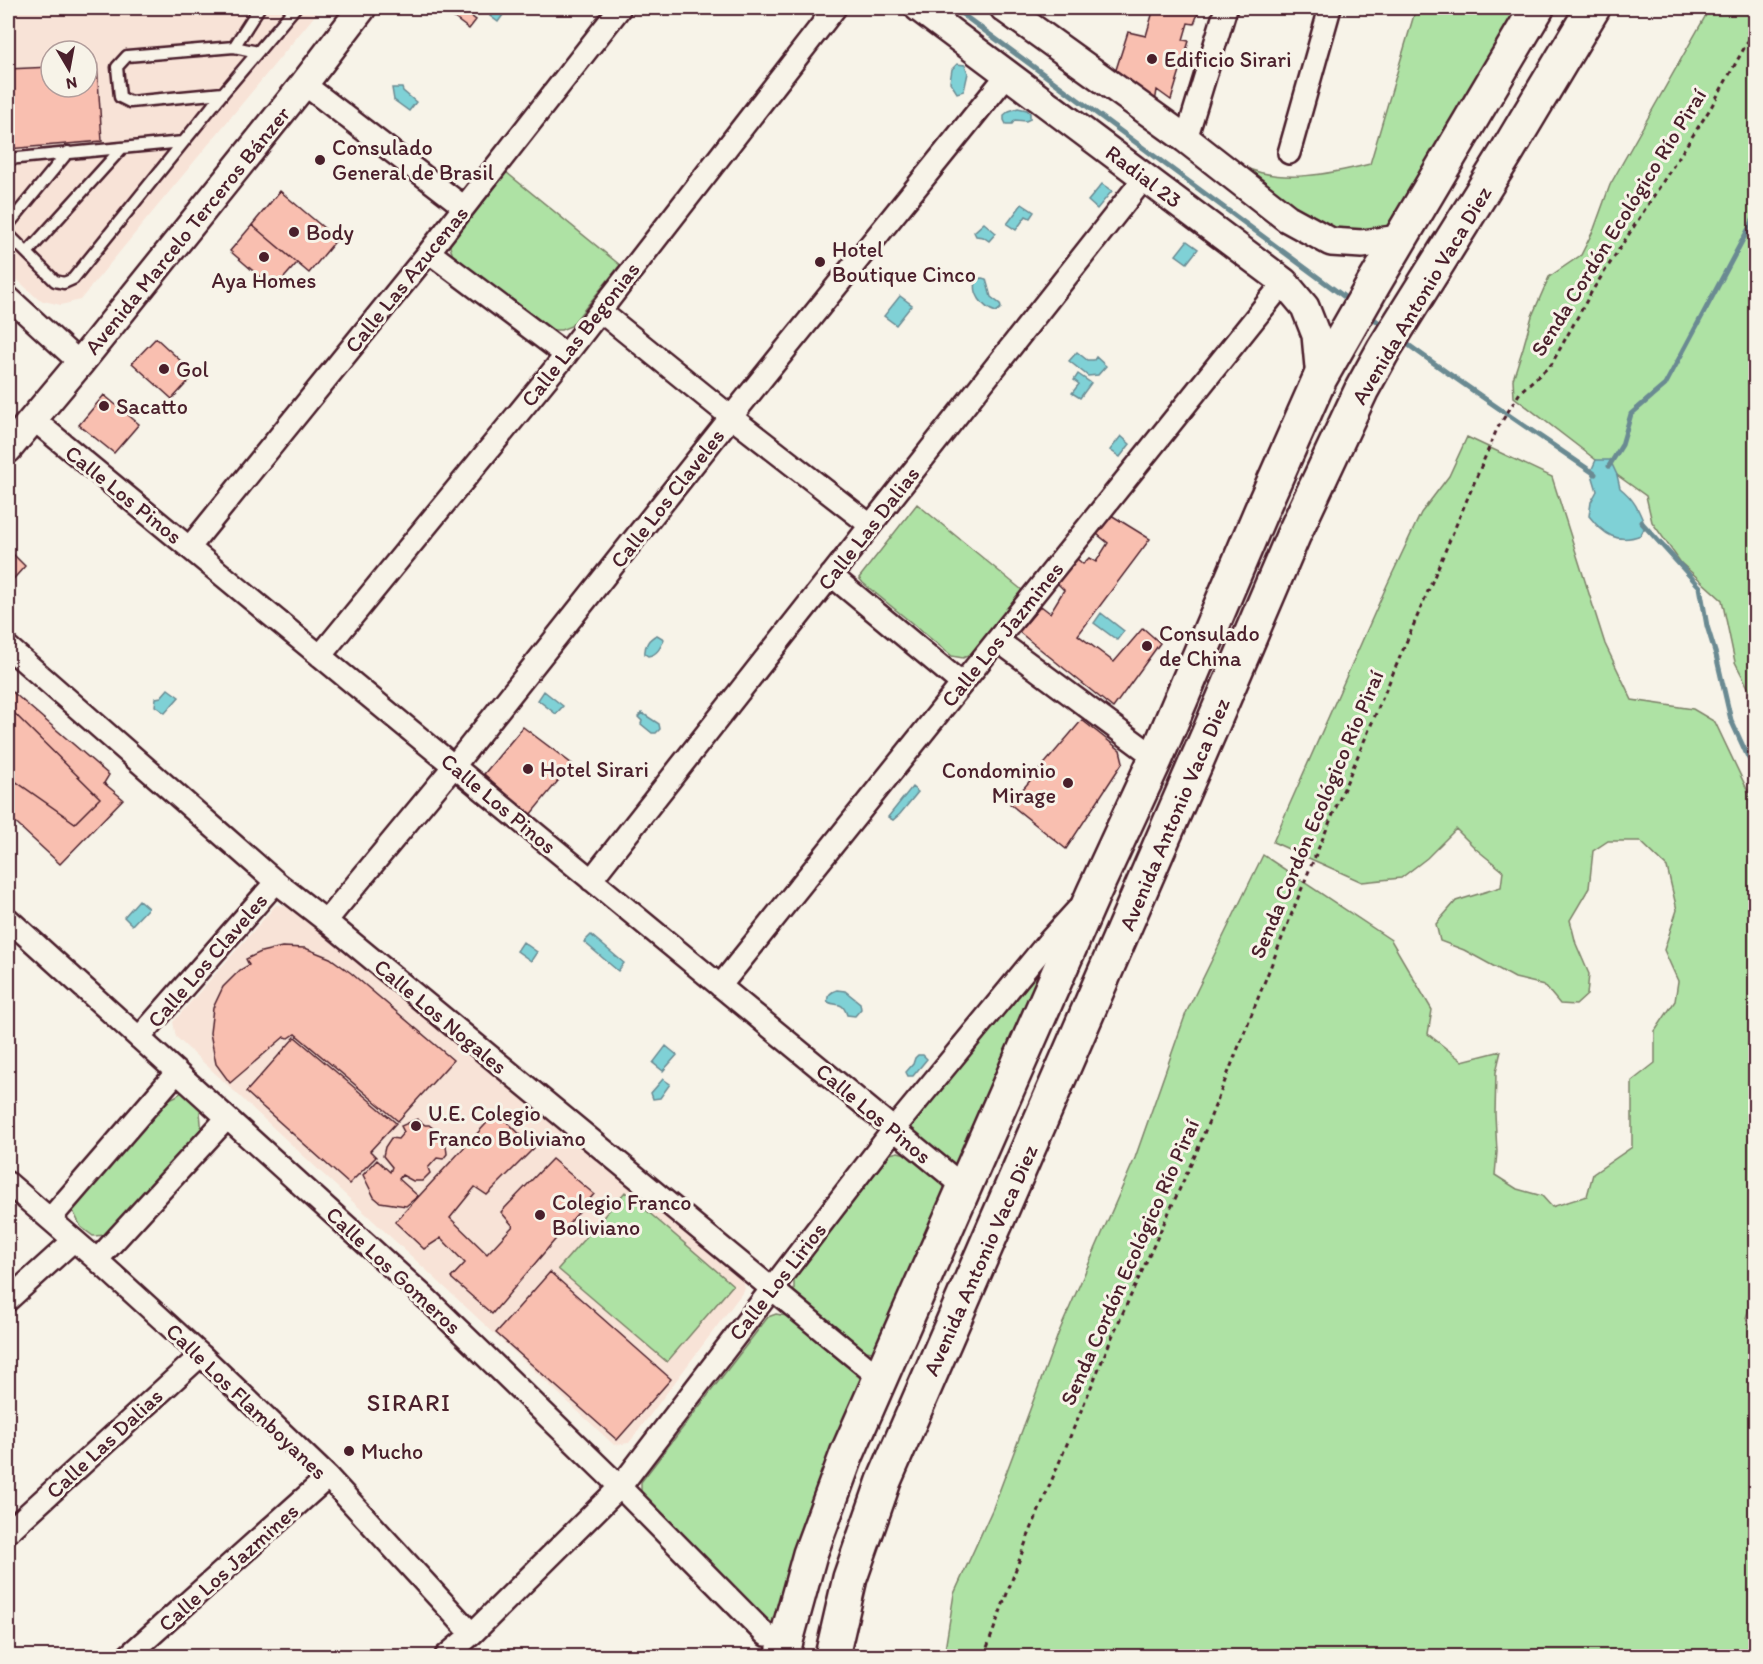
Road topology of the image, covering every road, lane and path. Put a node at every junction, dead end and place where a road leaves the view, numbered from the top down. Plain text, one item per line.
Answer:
1 (259, 8) edge
2 (295, 8) edge
3 (362, 8) edge
4 (620, 8) edge
5 (835, 8) edge
6 (919, 8) edge
7 (1226, 8) edge
8 (1330, 8) edge
9 (1536, 8) edge
10 (1593, 8) edge
11 (1015, 11) edge
12 (1755, 27) edge
13 (234, 47) junction
14 (258, 52) junction
15 (1007, 75) junction
16 (304, 84) junction
17 (223, 93) junction
18 (1186, 139) junction
19 (183, 142) junction
20 (122, 148) junction
21 (68, 152) junction
22 (1289, 153) dead end
23 (1505, 155) junction
24 (8, 159) edge
25 (1145, 177) junction
26 (464, 207) junction
27 (8, 225) edge
28 (8, 234) edge
29 (1400, 239) junction
30 (429, 252) junction
31 (27, 253) junction
32 (1284, 282) junction
33 (8, 297) edge
34 (600, 310) junction
35 (566, 355) junction
36 (80, 363) junction
37 (1320, 378) junction
38 (731, 417) junction
39 (33, 419) junction
40 (8, 449) edge
41 (870, 525) junction
42 (189, 548) junction
43 (831, 575) junction
44 (997, 640) junction
45 (1204, 645) junction
46 (8, 647) edge
47 (320, 656) junction
48 (962, 684) junction
49 (1211, 728) junction
50 (1156, 758) junction
51 (454, 766) junction
52 (591, 880) junction
53 (276, 882) junction
54 (1094, 892) junction
55 (8, 921) edge
56 (326, 921) junction
57 (720, 986) junction
58 (139, 1038) junction
59 (177, 1072) junction
60 (227, 1118) junction
61 (894, 1130) junction
62 (8, 1183) edge
63 (964, 1187) junction
64 (50, 1220) junction
65 (74, 1240) junction
66 (97, 1260) junction
67 (771, 1288) junction
68 (8, 1300) edge
69 (201, 1355) junction
70 (880, 1378) junction
71 (328, 1477) junction
72 (620, 1487) junction
73 (8, 1532) edge
74 (472, 1634) junction
75 (775, 1646) edge
76 (128, 1656) edge
77 (446, 1656) edge
78 (832, 1656) edge
79 (984, 1656) edge

1 - 13 lane
2 - 14 lane
3 - 16 street, Avenida Marcelo Terceros Bánzer
4 - 26 street, Calle Las Azucenas
5 - 34 street, Calle Las Begonias
6 - 15 street, Radial 23
7 - 18 street
8 - 22 street
9 - 23 highway
9 - 29 highway, Avenida Antonio Vaca Diez
10 - 23 highway, Avenida Antonio Vaca Diez
11 - 18 street
12 - 79 path, Senda Cordón Ecológico Río Piraí
13 - 14 lane
13 - 17 lane
14 - 17 lane
15 - 25 street, Radial 23
15 - 38 street, Calle Los Claveles
16 - 26 street
16 - 36 street, Avenida Marcelo Terceros Bánzer
17 - 19 lane
18 - 29 street
19 - 20 lane
19 - 31 lane
20 - 21 lane
20 - 31 lane
21 - 24 lane
21 - 27 lane
23 - 49 highway, Avenida Antonio Vaca Diez
25 - 32 street, Radial 23
25 - 41 street, Calle Las Dalias
26 - 30 street, Calle Las Azucenas
28 - 31 lane
29 - 37 highway, Avenida Antonio Vaca Diez
30 - 35 street
30 - 42 street, Calle Las Azucenas
32 - 37 street, Radial 23
32 - 44 street, Calle Los Jazmines
33 - 36 street
34 - 35 street, Calle Las Begonias
34 - 38 street
35 - 47 street, Calle Las Begonias
36 - 39 street, Avenida Marcelo Terceros Bánzer
37 - 45 highway, Avenida Antonio Vaca Diez
38 - 41 street
38 - 51 street, Calle Los Claveles
39 - 40 street, Avenida Marcelo Terceros Bánzer
39 - 42 street, Calle Los Pinos
41 - 43 street, Calle Las Dalias
42 - 47 street, Calle Los Pinos
43 - 48 street
43 - 52 street, Calle Las Dalias
44 - 48 street, Calle Los Jazmines
44 - 50 street
45 - 49 highway
45 - 50 highway, Avenida Antonio Vaca Diez
46 - 53 street, Calle Los Nogales
47 - 51 street, Calle Los Pinos
48 - 57 street, Calle Los Jazmines
49 - 78 highway, Avenida Antonio Vaca Diez
50 - 54 highway, Avenida Antonio Vaca Diez
51 - 52 street, Calle Los Pinos
51 - 56 street, Calle Los Claveles
52 - 57 street, Calle Los Pinos
53 - 56 street, Calle Los Nogales
53 - 58 street, Calle Los Claveles
54 - 61 street, Calle Los Lirios
54 - 63 highway, Avenida Antonio Vaca Diez
55 - 58 street, Calle Los Gomeros
56 - 67 street, Calle Los Nogales
57 - 61 street, Calle Los Pinos
58 - 59 street, Calle Los Gomeros
59 - 60 street, Calle Los Gomeros
59 - 64 street
60 - 66 street
60 - 72 street, Calle Los Gomeros
61 - 63 street, Calle Los Pinos
61 - 67 street, Calle Los Lirios
62 - 64 street, Calle Los Flamboyanes
63 - 70 highway, Avenida Antonio Vaca Diez
64 - 65 street, Calle Los Flamboyanes
65 - 66 street, Calle Los Flamboyanes
65 - 68 street
66 - 69 street, Calle Los Flamboyanes
67 - 70 street, Calle Los Nogales
67 - 72 street, Calle Los Lirios
69 - 71 street, Calle Los Flamboyanes
69 - 73 street, Calle Las Dalias
70 - 75 highway, Avenida Antonio Vaca Diez
71 - 74 street, Calle Los Flamboyanes
71 - 76 street, Calle Los Jazmines
72 - 74 street, Calle Los Lirios
72 - 75 street, Calle Los Gomeros
74 - 77 street, Calle Los Lirios

